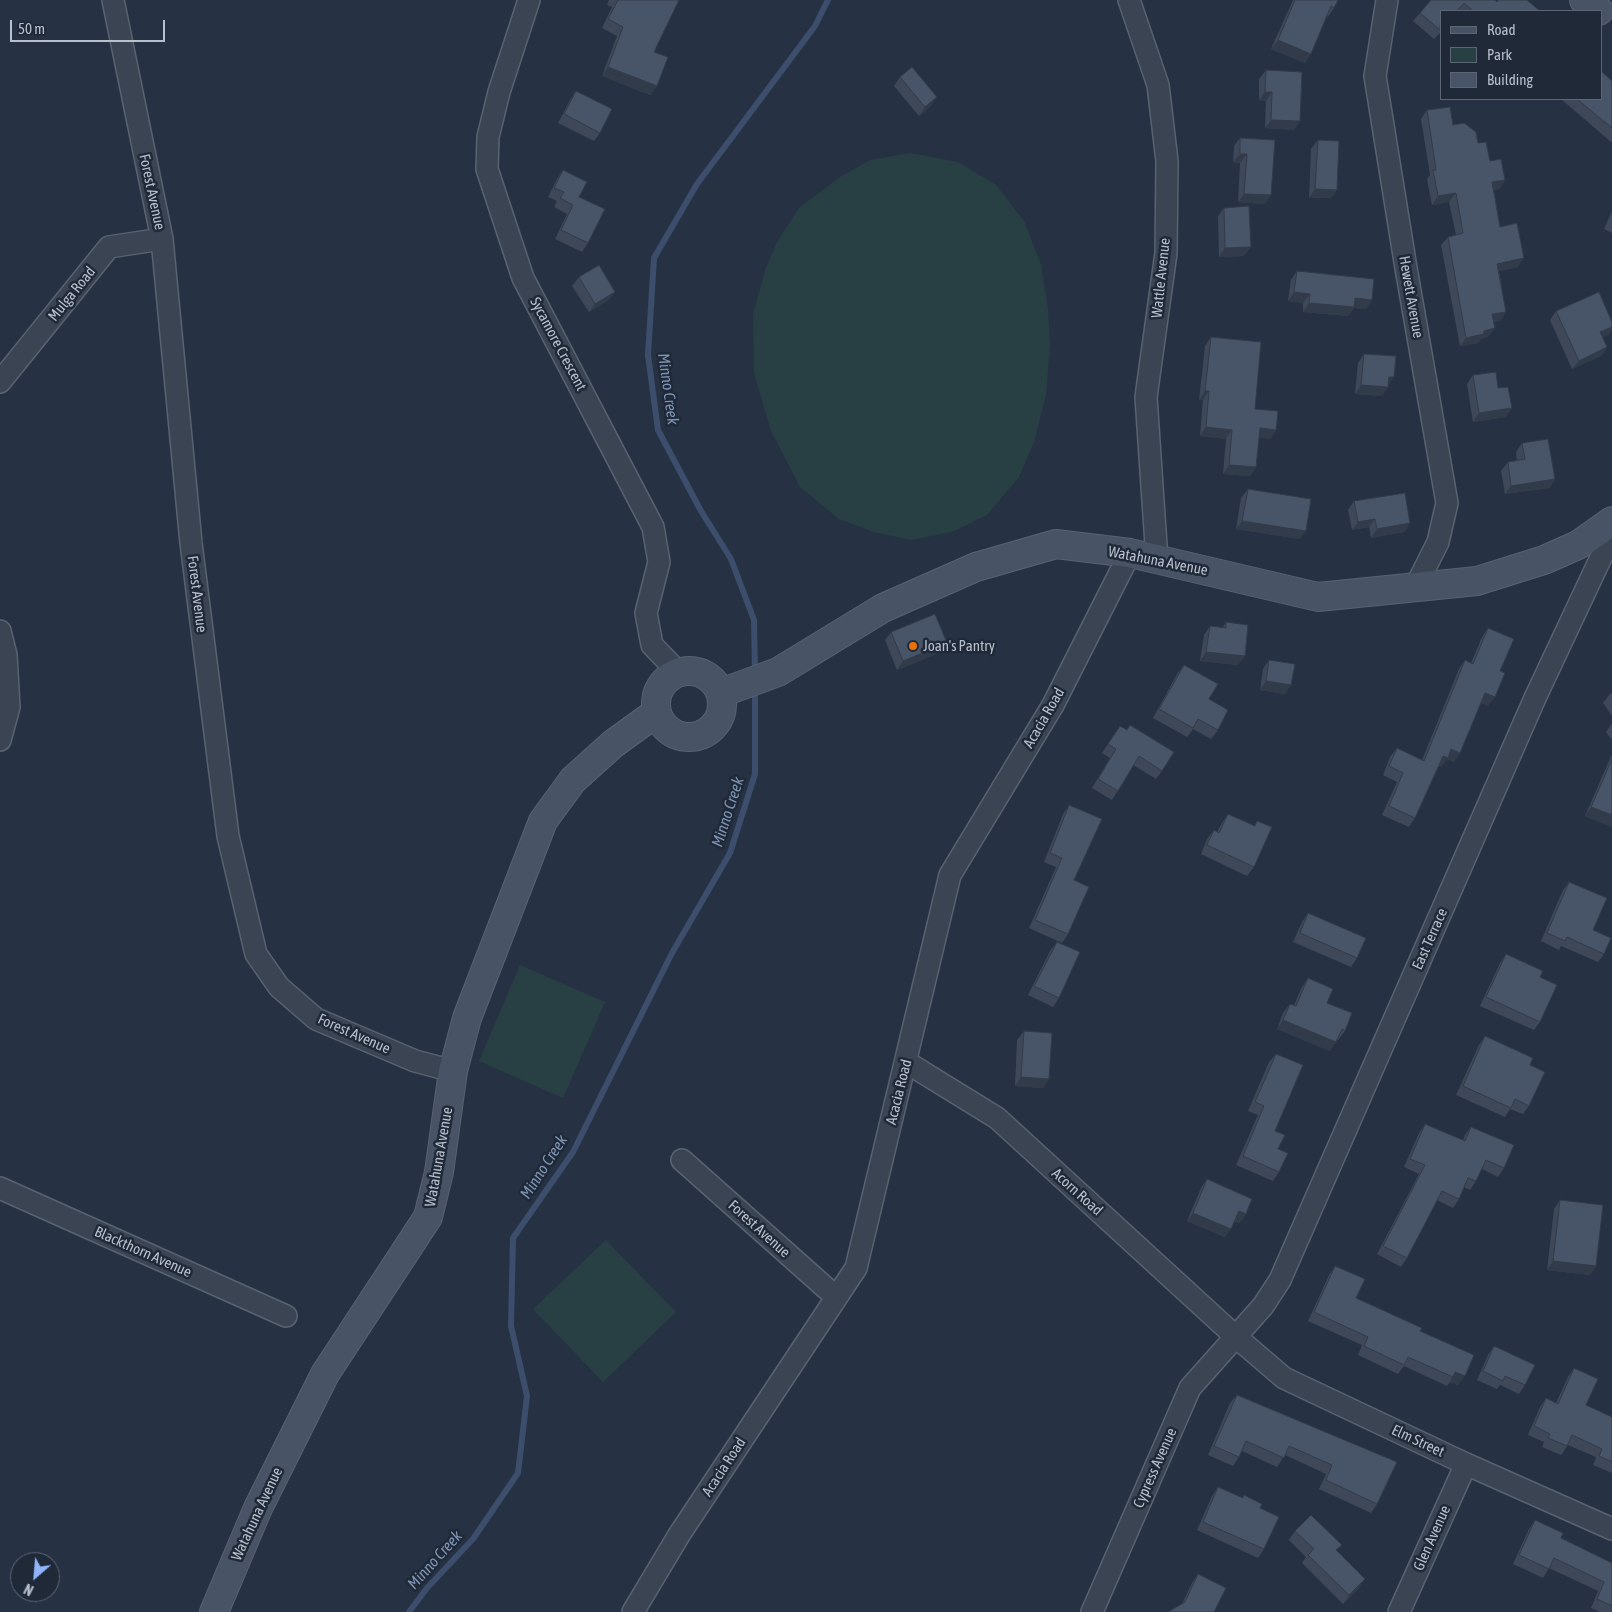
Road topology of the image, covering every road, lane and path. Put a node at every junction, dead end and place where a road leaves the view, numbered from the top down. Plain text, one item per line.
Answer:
1 (113, 0) edge
2 (529, 0) edge
3 (1129, 0) edge
4 (1387, 0) edge
5 (1584, 0) edge
6 (1597, 10) edge
7 (162, 239) junction
8 (0, 382) edge
9 (1612, 521) edge
10 (1612, 534) edge
11 (1130, 554) junction
12 (1157, 560) junction
13 (1415, 588) junction
14 (0, 631) edge
15 (678, 672) junction
16 (731, 690) junction
17 (657, 712) junction
18 (0, 740) edge
19 (906, 1062) junction
20 (453, 1071) junction
21 (682, 1160) dead end
22 (0, 1188) edge
23 (836, 1297) junction
24 (286, 1316) dead end
25 (1236, 1336) junction
26 (1466, 1464) junction
27 (1612, 1528) edge
28 (214, 1612) edge
29 (633, 1612) edge
30 (1092, 1612) edge
31 (1399, 1612) edge

1 - 7 street, Forest Avenue
2 - 15 street, Sycamore Crescent
3 - 12 street, Wattle Avenue
4 - 13 street, Hewett Avenue
5 - 6 street
7 - 8 street, Mulga Road
7 - 20 street, Forest Avenue
9 - 13 street, Watahuna Avenue
10 - 25 street, East Terrace
11 - 12 street, Watahuna Avenue
11 - 16 street, Watahuna Avenue
11 - 19 street, Acacia Road
12 - 13 street, Watahuna Avenue
14 - 18 street
15 - 16 street
15 - 17 street
16 - 17 street
17 - 20 street, Watahuna Avenue
19 - 23 street, Acacia Road
19 - 25 street, Acorn Road
20 - 28 street, Watahuna Avenue
21 - 23 street, Forest Avenue
22 - 24 street, Blackthorn Avenue
23 - 29 street, Acacia Road
25 - 26 street, Elm Street
25 - 30 street, Cypress Avenue
26 - 27 street, Elm Street
26 - 31 street, Glen Avenue

